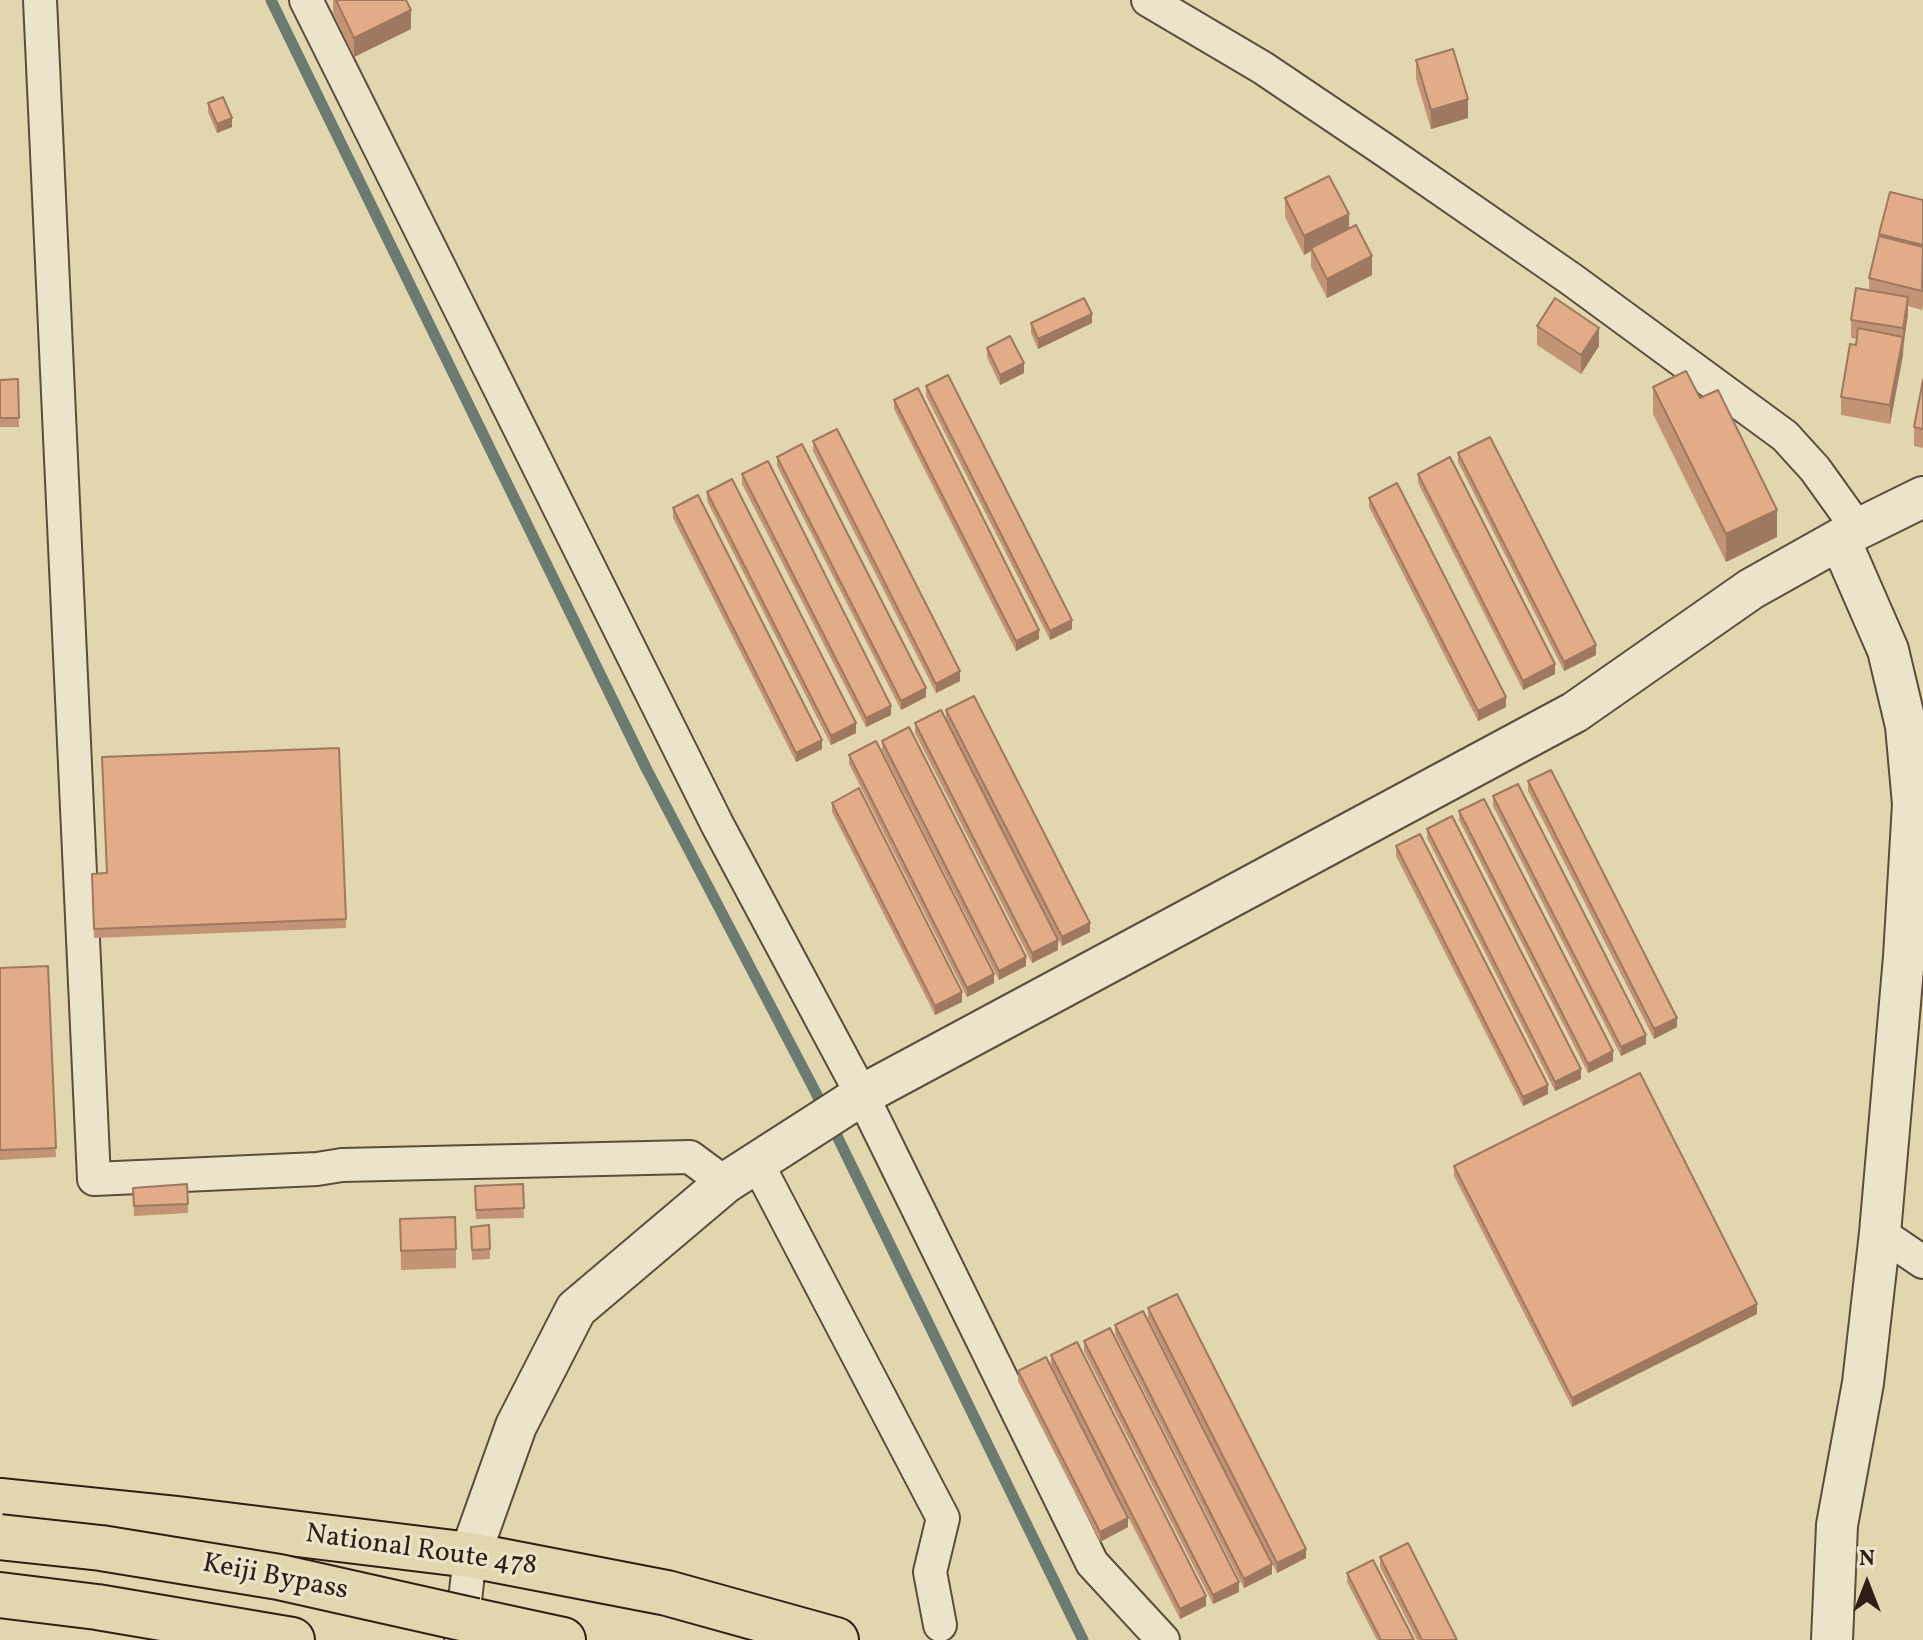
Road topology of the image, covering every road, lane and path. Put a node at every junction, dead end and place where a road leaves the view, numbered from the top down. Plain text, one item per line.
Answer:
1 (40, 0) edge
2 (306, 0) edge
3 (1148, 0) edge
4 (1923, 497) edge
5 (1849, 534) junction
6 (862, 1095) junction
7 (750, 1166) junction
8 (1880, 1233) junction
9 (1923, 1262) edge
10 (0, 1501) edge
11 (0, 1537) edge
12 (470, 1555) junction
13 (0, 1595) edge
14 (940, 1625) dead end
15 (467, 1630) edge
16 (292, 1640) edge
17 (546, 1640) edge
18 (563, 1640) edge
19 (836, 1640) edge
20 (1163, 1640) edge
21 (1832, 1640) edge

1 - 7 street
2 - 6 street
3 - 5 street
4 - 5 street
5 - 6 street
5 - 8 street
6 - 7 street
6 - 20 street
7 - 12 street
7 - 14 street
8 - 9 street
8 - 21 street
10 - 12 highway, National Route 478
11 - 15 highway, Keiji Bypass, bridge
12 - 15 street
12 - 19 highway, National Route 478
13 - 16 highway, Keiji Bypass
15 - 17 highway, Keiji Bypass
15 - 18 highway

